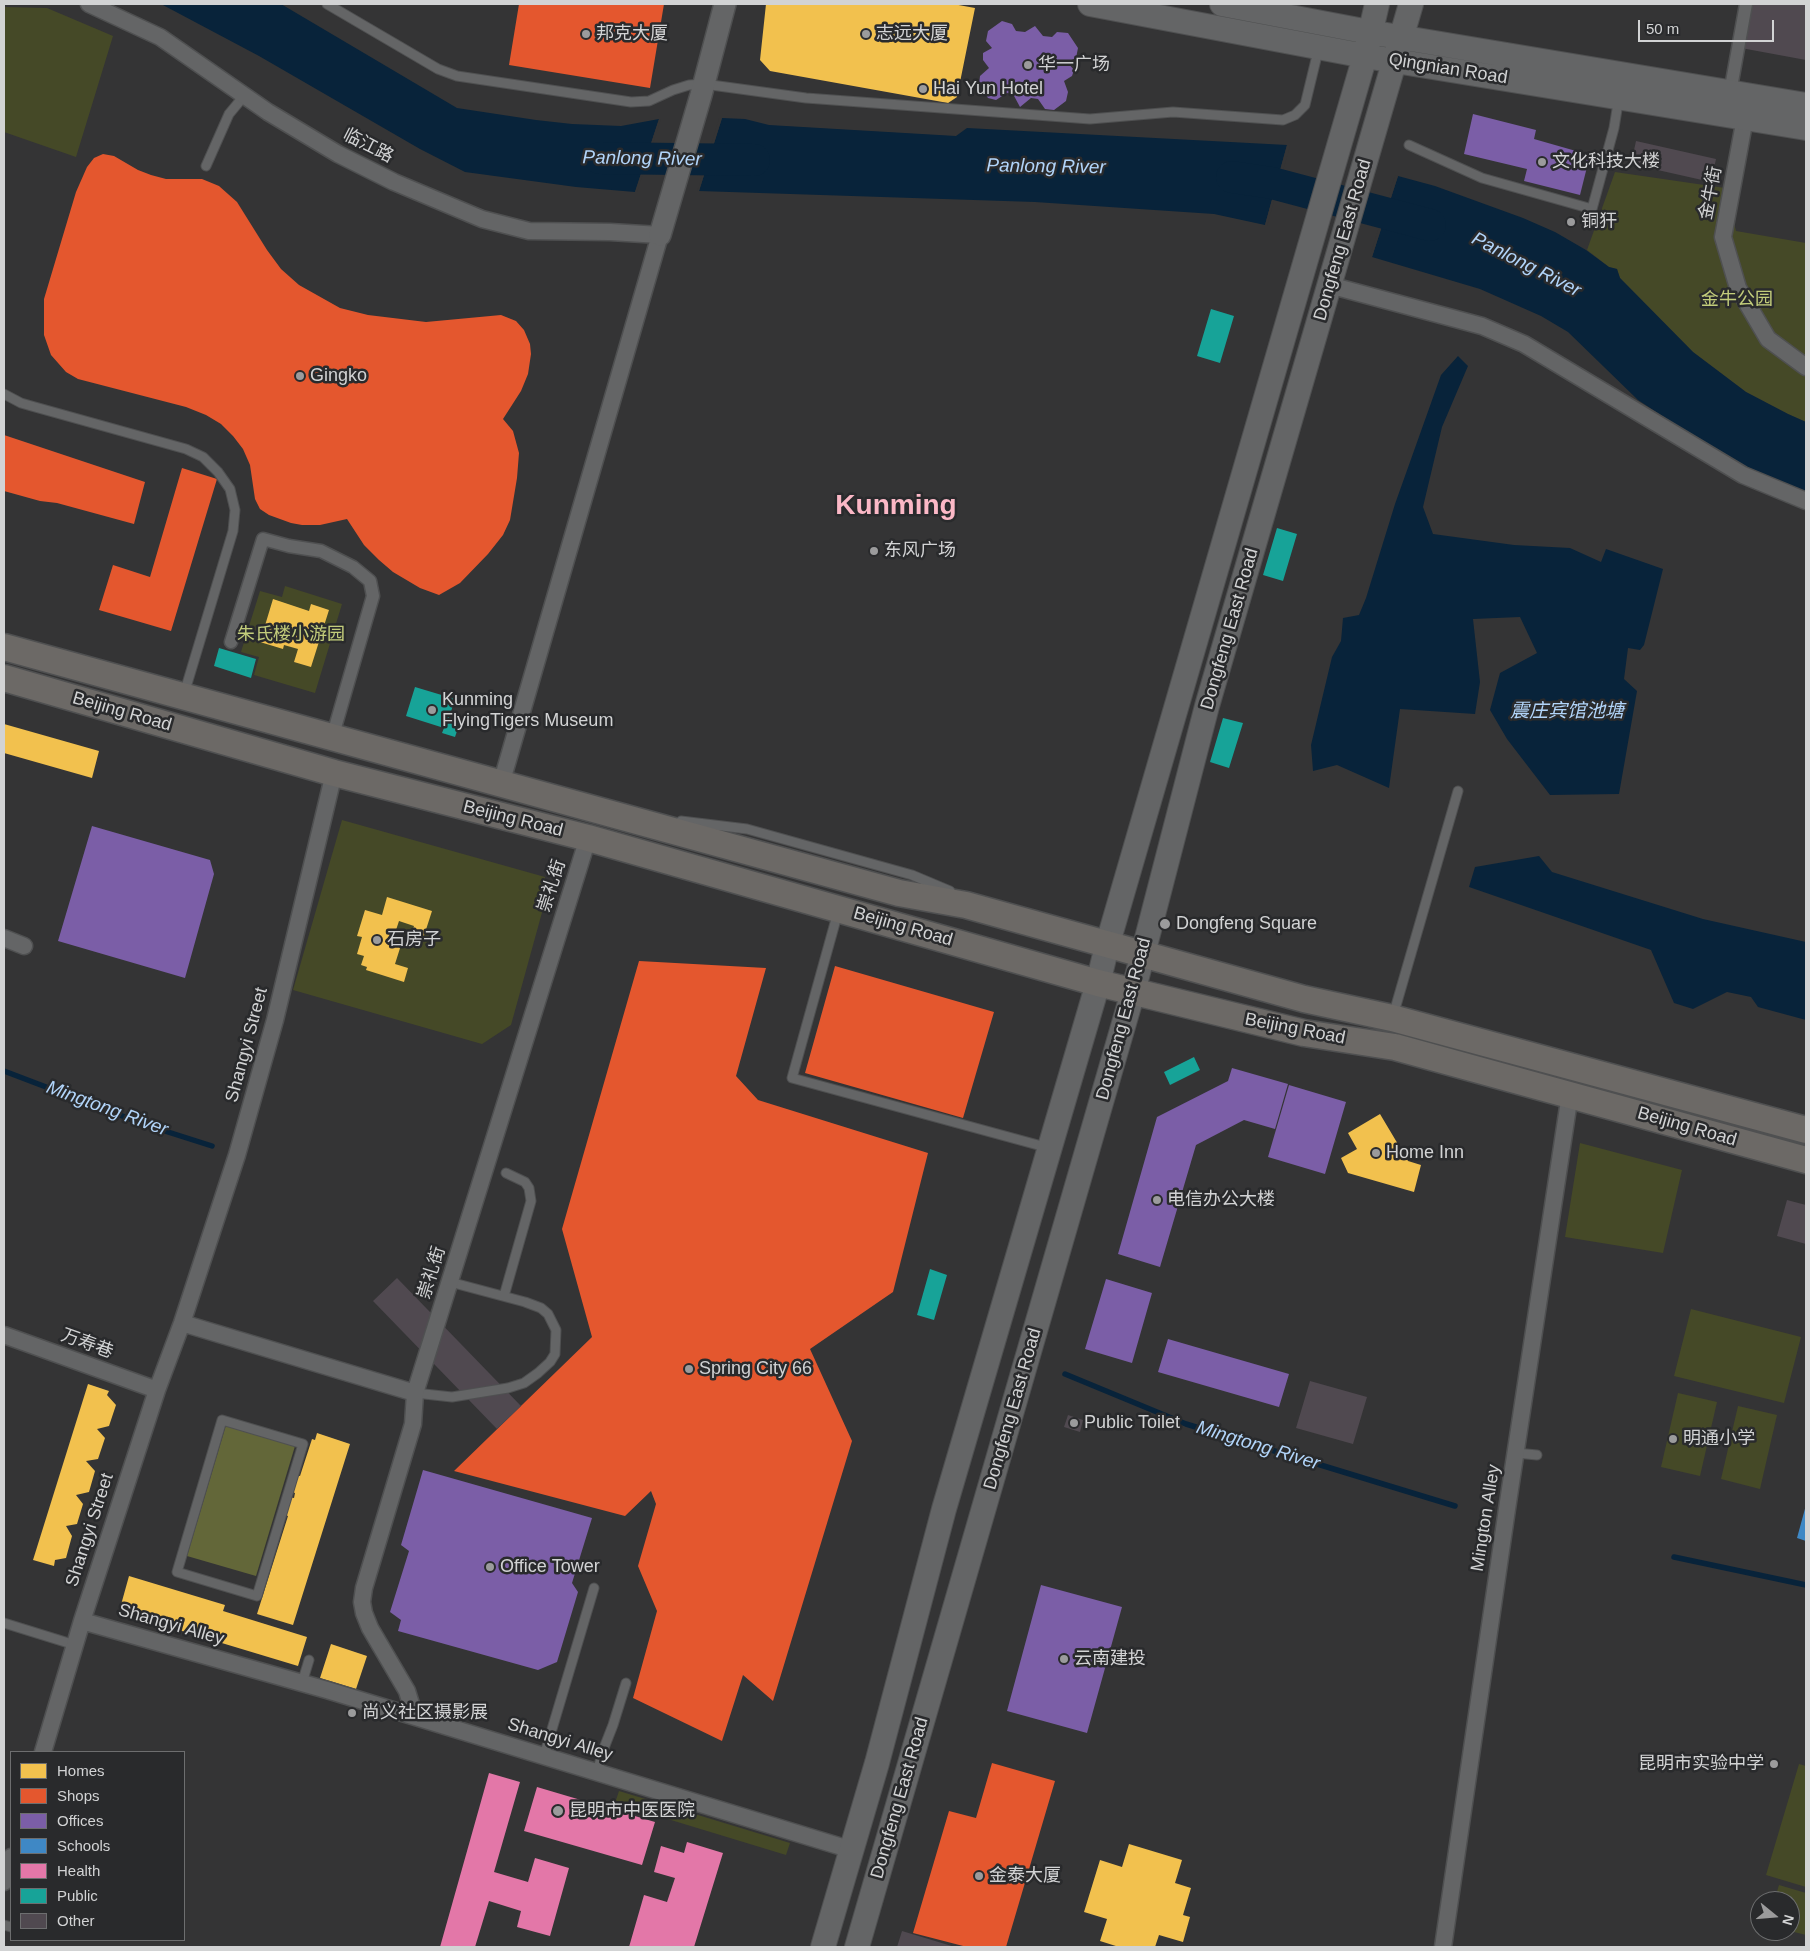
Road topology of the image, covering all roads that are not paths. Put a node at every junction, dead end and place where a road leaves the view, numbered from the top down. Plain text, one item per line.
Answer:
1 (90, 4) edge
2 (327, 4) edge
3 (725, 4) edge
4 (1090, 4) edge
5 (1222, 4) edge
6 (1377, 4) edge
7 (1411, 4) edge
8 (1746, 4) edge
9 (1369, 32) junction
10 (1402, 38) junction
11 (1319, 47) junction
12 (1365, 56) junction
13 (1395, 61) junction
14 (702, 91) junction
15 (1730, 93) junction
16 (244, 96) junction
17 (1619, 97) junction
18 (1806, 105) edge
19 (1746, 118) junction
20 (1806, 128) edge
21 (1409, 146) dead end
22 (206, 166) dead end
23 (660, 235) junction
24 (1329, 285) junction
25 (1806, 367) edge
26 (4, 394) edge
27 (1806, 501) edge
28 (231, 642) dead end
29 (4, 647) edge
30 (4, 678) edge
31 (183, 697) junction
32 (332, 738) junction
33 (334, 773) junction
34 (501, 784) junction
35 (1458, 791) dead end
36 (588, 838) junction
37 (839, 909) junction
38 (4, 938) edge
39 (24, 946) dead end
40 (1107, 946) junction
41 (1142, 955) junction
42 (1098, 983) junction
43 (1133, 992) junction
44 (1392, 1018) junction
45 (1570, 1094) junction
46 (1806, 1130) edge
47 (1049, 1148) junction
48 (1806, 1160) edge
49 (506, 1173) dead end
50 (450, 1282) junction
51 (504, 1296) junction
52 (182, 1323) junction
53 (4, 1335) edge
54 (157, 1390) junction
55 (415, 1393) junction
56 (303, 1444) joint
57 (1516, 1453) junction
58 (1537, 1455) dead end
59 (594, 1588) dead end
60 (82, 1621) junction
61 (4, 1623) edge
62 (75, 1645) junction
63 (309, 1660) dead end
64 (302, 1683) junction
65 (626, 1683) dead end
66 (409, 1715) junction
67 (43, 1751) edge
68 (544, 1756) junction
69 (597, 1772) junction
70 (852, 1850) junction
71 (10, 1861) edge
72 (4, 1882) edge
73 (823, 1947) edge
74 (857, 1947) edge
75 (1443, 1947) edge

1 - 16 street, 临江路
2 - 14 lane
3 - 14 street
4 - 11 main road, Qingnian Road
5 - 9 main road, Qingnian Road
6 - 9 main road, Dongfeng East Road
7 - 10 main road, Dongfeng East Road
8 - 15 street
9 - 10 main road, Qingnian Road
9 - 12 main road, Dongfeng East Road
10 - 13 main road, Dongfeng East Road
10 - 15 main road, Qingnian Road
11 - 12 main road, Qingnian Road
11 - 14 lane
12 - 13 main road, Qingnian Road
12 - 40 main road, Dongfeng East Road
13 - 17 main road, Qingnian Road
13 - 24 main road, Dongfeng East Road
14 - 23 street
15 - 18 main road, Qingnian Road
16 - 22 lane
16 - 23 street, 临江路
17 - 19 main road, Qingnian Road
17 - 21 lane
19 - 20 main road, Qingnian Road
19 - 25 street, 金牛街
23 - 34 street
24 - 27 street
24 - 41 main road, Dongfeng East Road
26 - 31 lane
28 - 32 street
29 - 31 main road, Beijing Road
30 - 33 main road, Beijing Road
31 - 32 main road, Beijing Road
32 - 34 main road, Beijing Road
33 - 36 main road, Beijing Road
33 - 52 street, Shangyi Street
34 - 40 main road, Beijing Road
35 - 44 lane
36 - 37 main road, Beijing Road
36 - 50 street, 崇礼街
37 - 42 main road, Beijing Road
37 - 47 lane
38 - 39 street
40 - 41 main road, Beijing Road
40 - 42 main road, Dongfeng East Road
41 - 43 main road, Dongfeng East Road
41 - 44 main road, Beijing Road
42 - 43 main road, Beijing Road
42 - 47 main road, Dongfeng East Road
43 - 45 main road, Beijing Road
43 - 74 main road, Dongfeng East Road
44 - 46 main road, Beijing Road
45 - 48 main road, Beijing Road
45 - 57 street, Mington Alley
47 - 70 main road, Dongfeng East Road
49 - 51 lane
50 - 51 lane
50 - 55 street, 崇礼街
51 - 55 lane
52 - 54 street, Shangyi Street
52 - 55 street
53 - 54 street, 万寿巷
54 - 60 street, Shangyi Street
55 - 66 street, 崇礼街
56 - 56 lane
57 - 58 lane
57 - 75 street, Mington Alley
59 - 68 lane
60 - 62 street, Shangyi Street
60 - 64 street, Shangyi Alley
61 - 62 lane
62 - 67 street, Shangyi Street
63 - 64 lane
64 - 66 street, Shangyi Alley
65 - 69 lane
66 - 68 street, Shangyi Alley
68 - 69 street, Shangyi Alley
69 - 70 street, Shangyi Alley
70 - 73 main road, Dongfeng East Road
71 - 72 street

